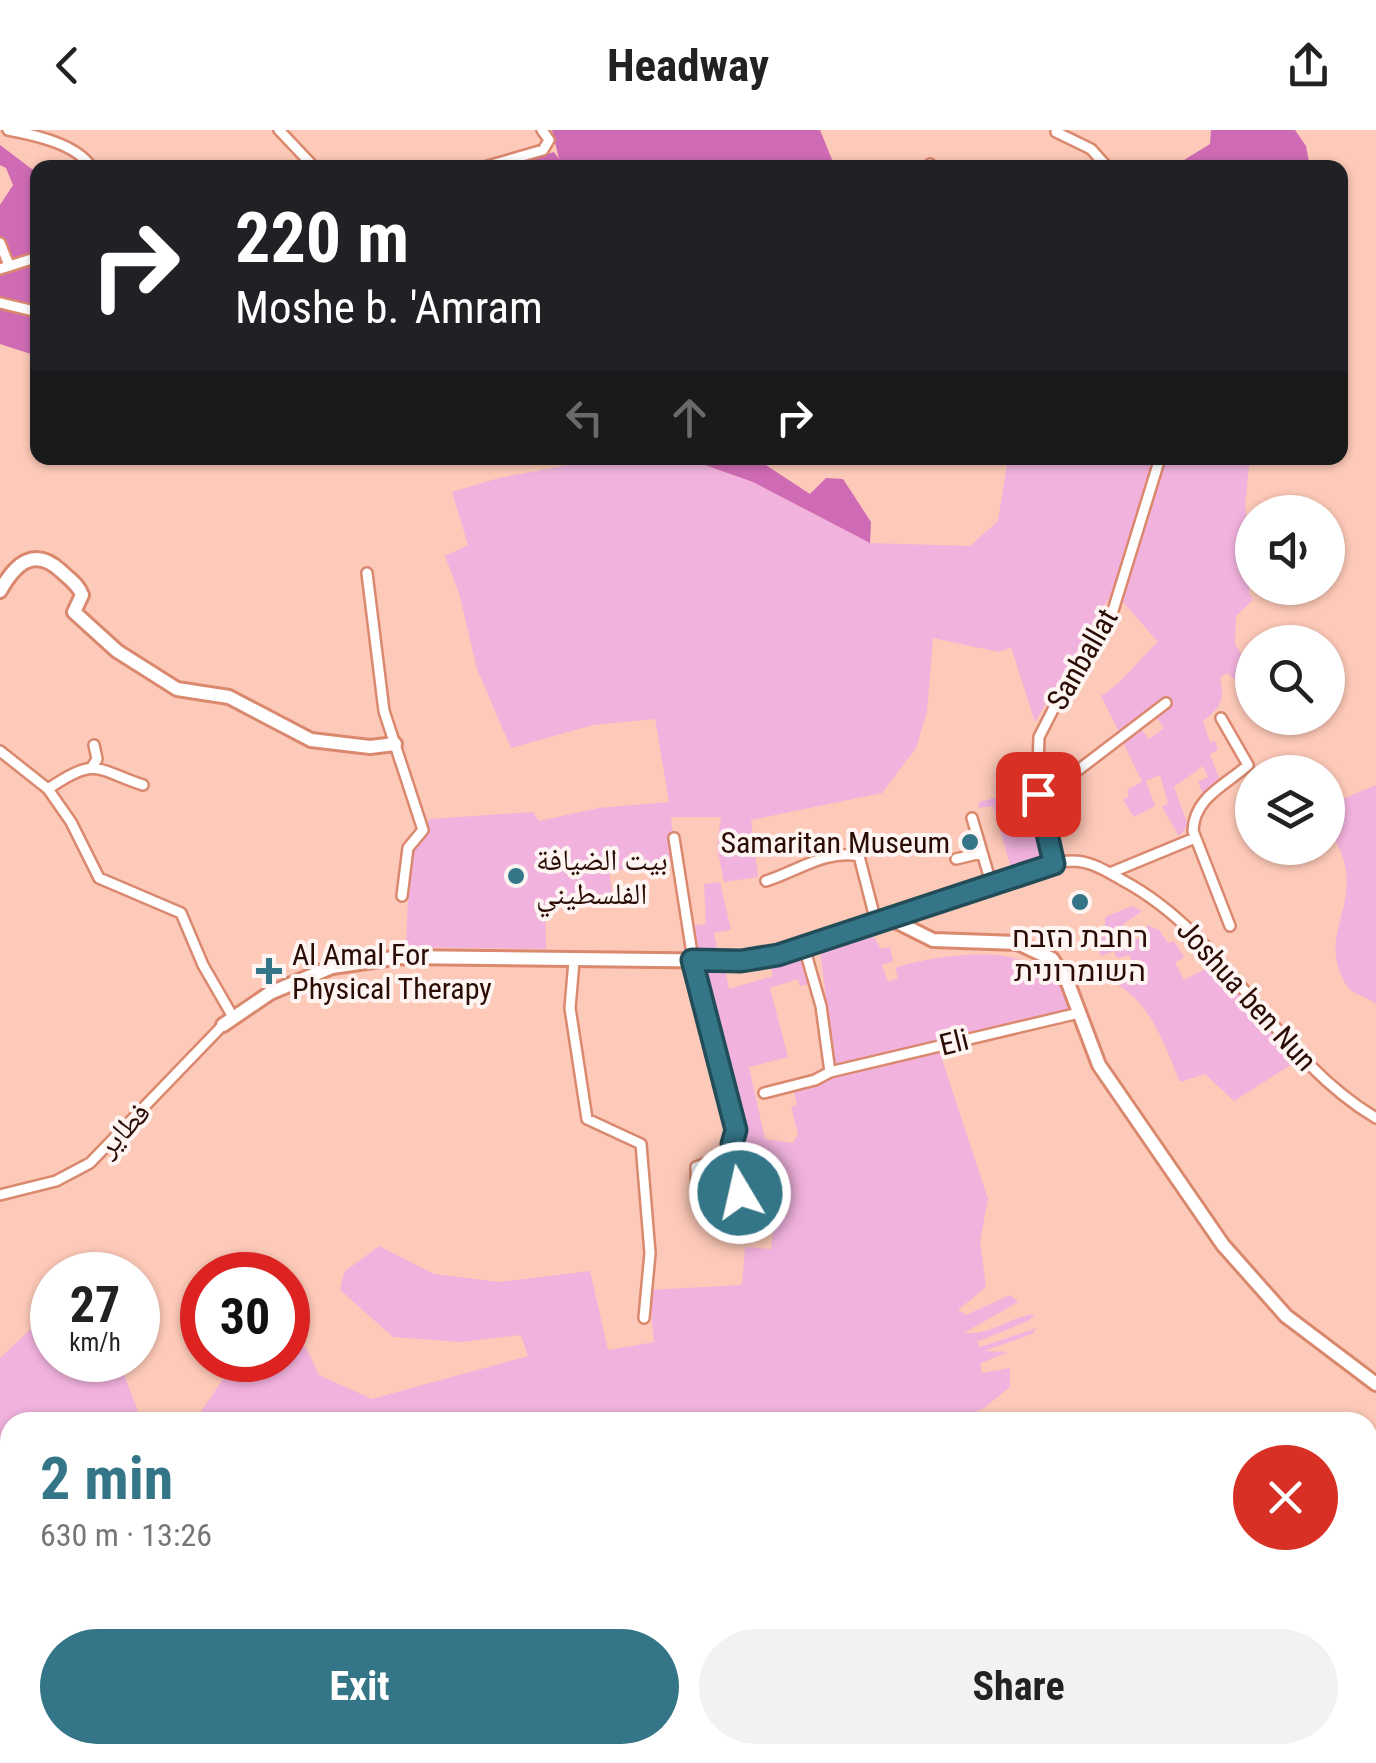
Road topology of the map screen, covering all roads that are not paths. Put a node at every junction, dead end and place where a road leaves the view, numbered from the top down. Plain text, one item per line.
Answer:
1 (8, 130) edge
2 (279, 130) edge
3 (542, 130) edge
4 (1056, 132) edge
5 (83, 160) edge
6 (307, 160) edge
7 (509, 160) edge
8 (1101, 160) edge
9 (0, 243) edge
10 (30, 259) edge
11 (5, 267) edge
12 (0, 302) edge
13 (30, 310) edge
14 (1158, 465) edge
15 (366, 573) dead end
16 (0, 590) edge
17 (1166, 704) dead end
18 (1221, 718) dead end
19 (396, 744) junction
20 (94, 745) dead end
21 (0, 751) edge
22 (92, 768) junction
23 (143, 785) dead end
24 (48, 790) junction
25 (1039, 800) junction
26 (972, 818) dead end
27 (674, 838) dead end
28 (1195, 838) junction
29 (982, 853) junction
30 (956, 859) dead end
31 (1054, 864) junction
32 (1110, 873) junction
33 (766, 881) dead end
34 (991, 884) junction
35 (402, 896) dead end
36 (882, 921) junction
37 (1230, 926) dead end
38 (804, 947) junction
39 (692, 960) junction
40 (574, 961) junction
41 (1079, 1013) junction
42 (228, 1021) junction
43 (830, 1072) junction
44 (764, 1093) dead end
45 (1376, 1118) edge
46 (736, 1164) junction
47 (0, 1195) edge
48 (644, 1318) dead end
49 (1376, 1384) edge

1 - 5 street
2 - 6 street
3 - 7 street
4 - 8 street
9 - 11 street
10 - 11 street
12 - 13 street
14 - 25 street, Sanballat
15 - 19 street
16 - 19 street
17 - 25 street
18 - 28 street
19 - 35 street
20 - 22 street
21 - 24 street
22 - 23 street
22 - 24 street
24 - 42 street
25 - 31 street, Sanballat
26 - 29 street
27 - 39 street
28 - 32 street
28 - 37 street
29 - 30 street
29 - 34 street
31 - 32 street, Joshua ben Nun
31 - 34 street, Joshua ben Nun
32 - 45 street, Joshua ben Nun
33 - 36 street
34 - 36 street, Joshua ben Nun
36 - 38 street
36 - 41 street
38 - 39 street
38 - 43 street
39 - 40 street
39 - 46 street
40 - 42 street
40 - 48 street
41 - 43 street, Eli
41 - 49 street
42 - 47 street, فطاير
43 - 44 street, Eli
46 - 46 street

